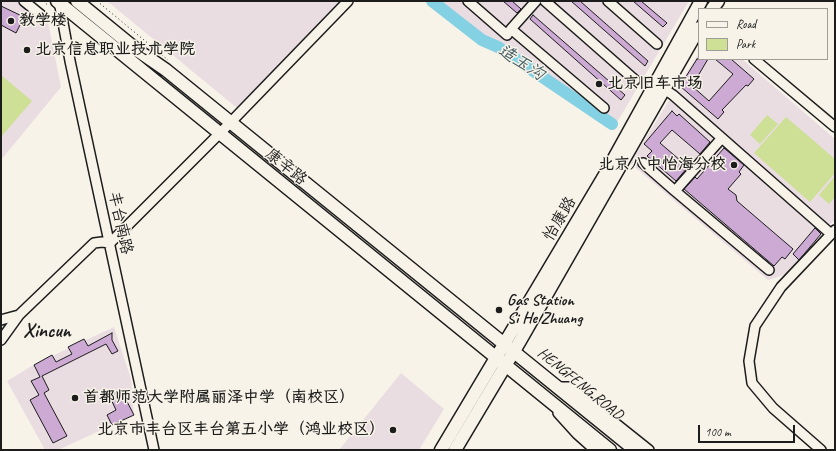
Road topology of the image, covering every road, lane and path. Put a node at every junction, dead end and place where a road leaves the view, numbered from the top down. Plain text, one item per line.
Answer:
1 (24, 1) edge
2 (77, 1) edge
3 (96, 1) edge
4 (348, 1) edge
5 (468, 1) edge
6 (536, 1) edge
7 (545, 1) edge
8 (608, 1) edge
9 (58, 2) edge
10 (698, 11) edge
11 (41, 14) dead end
12 (511, 29) junction
13 (698, 30) edge
14 (657, 44) dead end
15 (755, 60) edge
16 (170, 61) dead end
17 (635, 80) dead end
18 (664, 89) junction
19 (604, 108) dead end
20 (230, 122) junction
21 (835, 127) edge
22 (219, 133) junction
23 (721, 139) junction
24 (643, 163) dead end
25 (675, 191) junction
26 (833, 232) edge
27 (110, 243) junction
28 (769, 270) dead end
29 (19, 315) junction
30 (1, 320) edge
31 (1, 340) edge
32 (504, 344) junction
33 (514, 351) junction
34 (495, 358) junction
35 (505, 365) junction
36 (558, 388) junction
37 (544, 396) junction
38 (154, 450) edge
39 (441, 450) edge
40 (455, 450) edge
41 (595, 450) edge
42 (610, 450) edge
43 (634, 450) edge
44 (649, 450) edge
45 (821, 450) edge

1 - 11 street
2 - 20 main road, 康辛路
3 - 16 path
4 - 20 street
5 - 12 street
6 - 12 street
7 - 17 street
8 - 14 street
9 - 22 main road, 康辛路
9 - 27 street, 丰台南路
10 - 32 main road, 怡康路
12 - 19 street
13 - 18 main road, 怡康路
15 - 21 street
18 - 23 street
18 - 33 main road, 怡康路
20 - 22 street
20 - 32 main road, 康辛路
22 - 27 street
22 - 34 main road, 康辛路
23 - 25 street
23 - 26 street
24 - 25 street
25 - 28 street
26 - 45 street
27 - 29 street
27 - 38 street, 丰台南路
29 - 30 street
29 - 31 street
32 - 33 main road, HENGFENG ROAD
32 - 34 main road, 怡康路
33 - 35 main road, 怡康路
33 - 36 main road, HENGFENG ROAD
34 - 35 main road, HENGFENG ROAD
34 - 39 main road, 怡康路
35 - 37 main road, HENGFENG ROAD
35 - 40 main road, 怡康路
36 - 43 main road, HENGFENG ROAD
36 - 44 street
37 - 41 street
37 - 42 main road, HENGFENG ROAD

